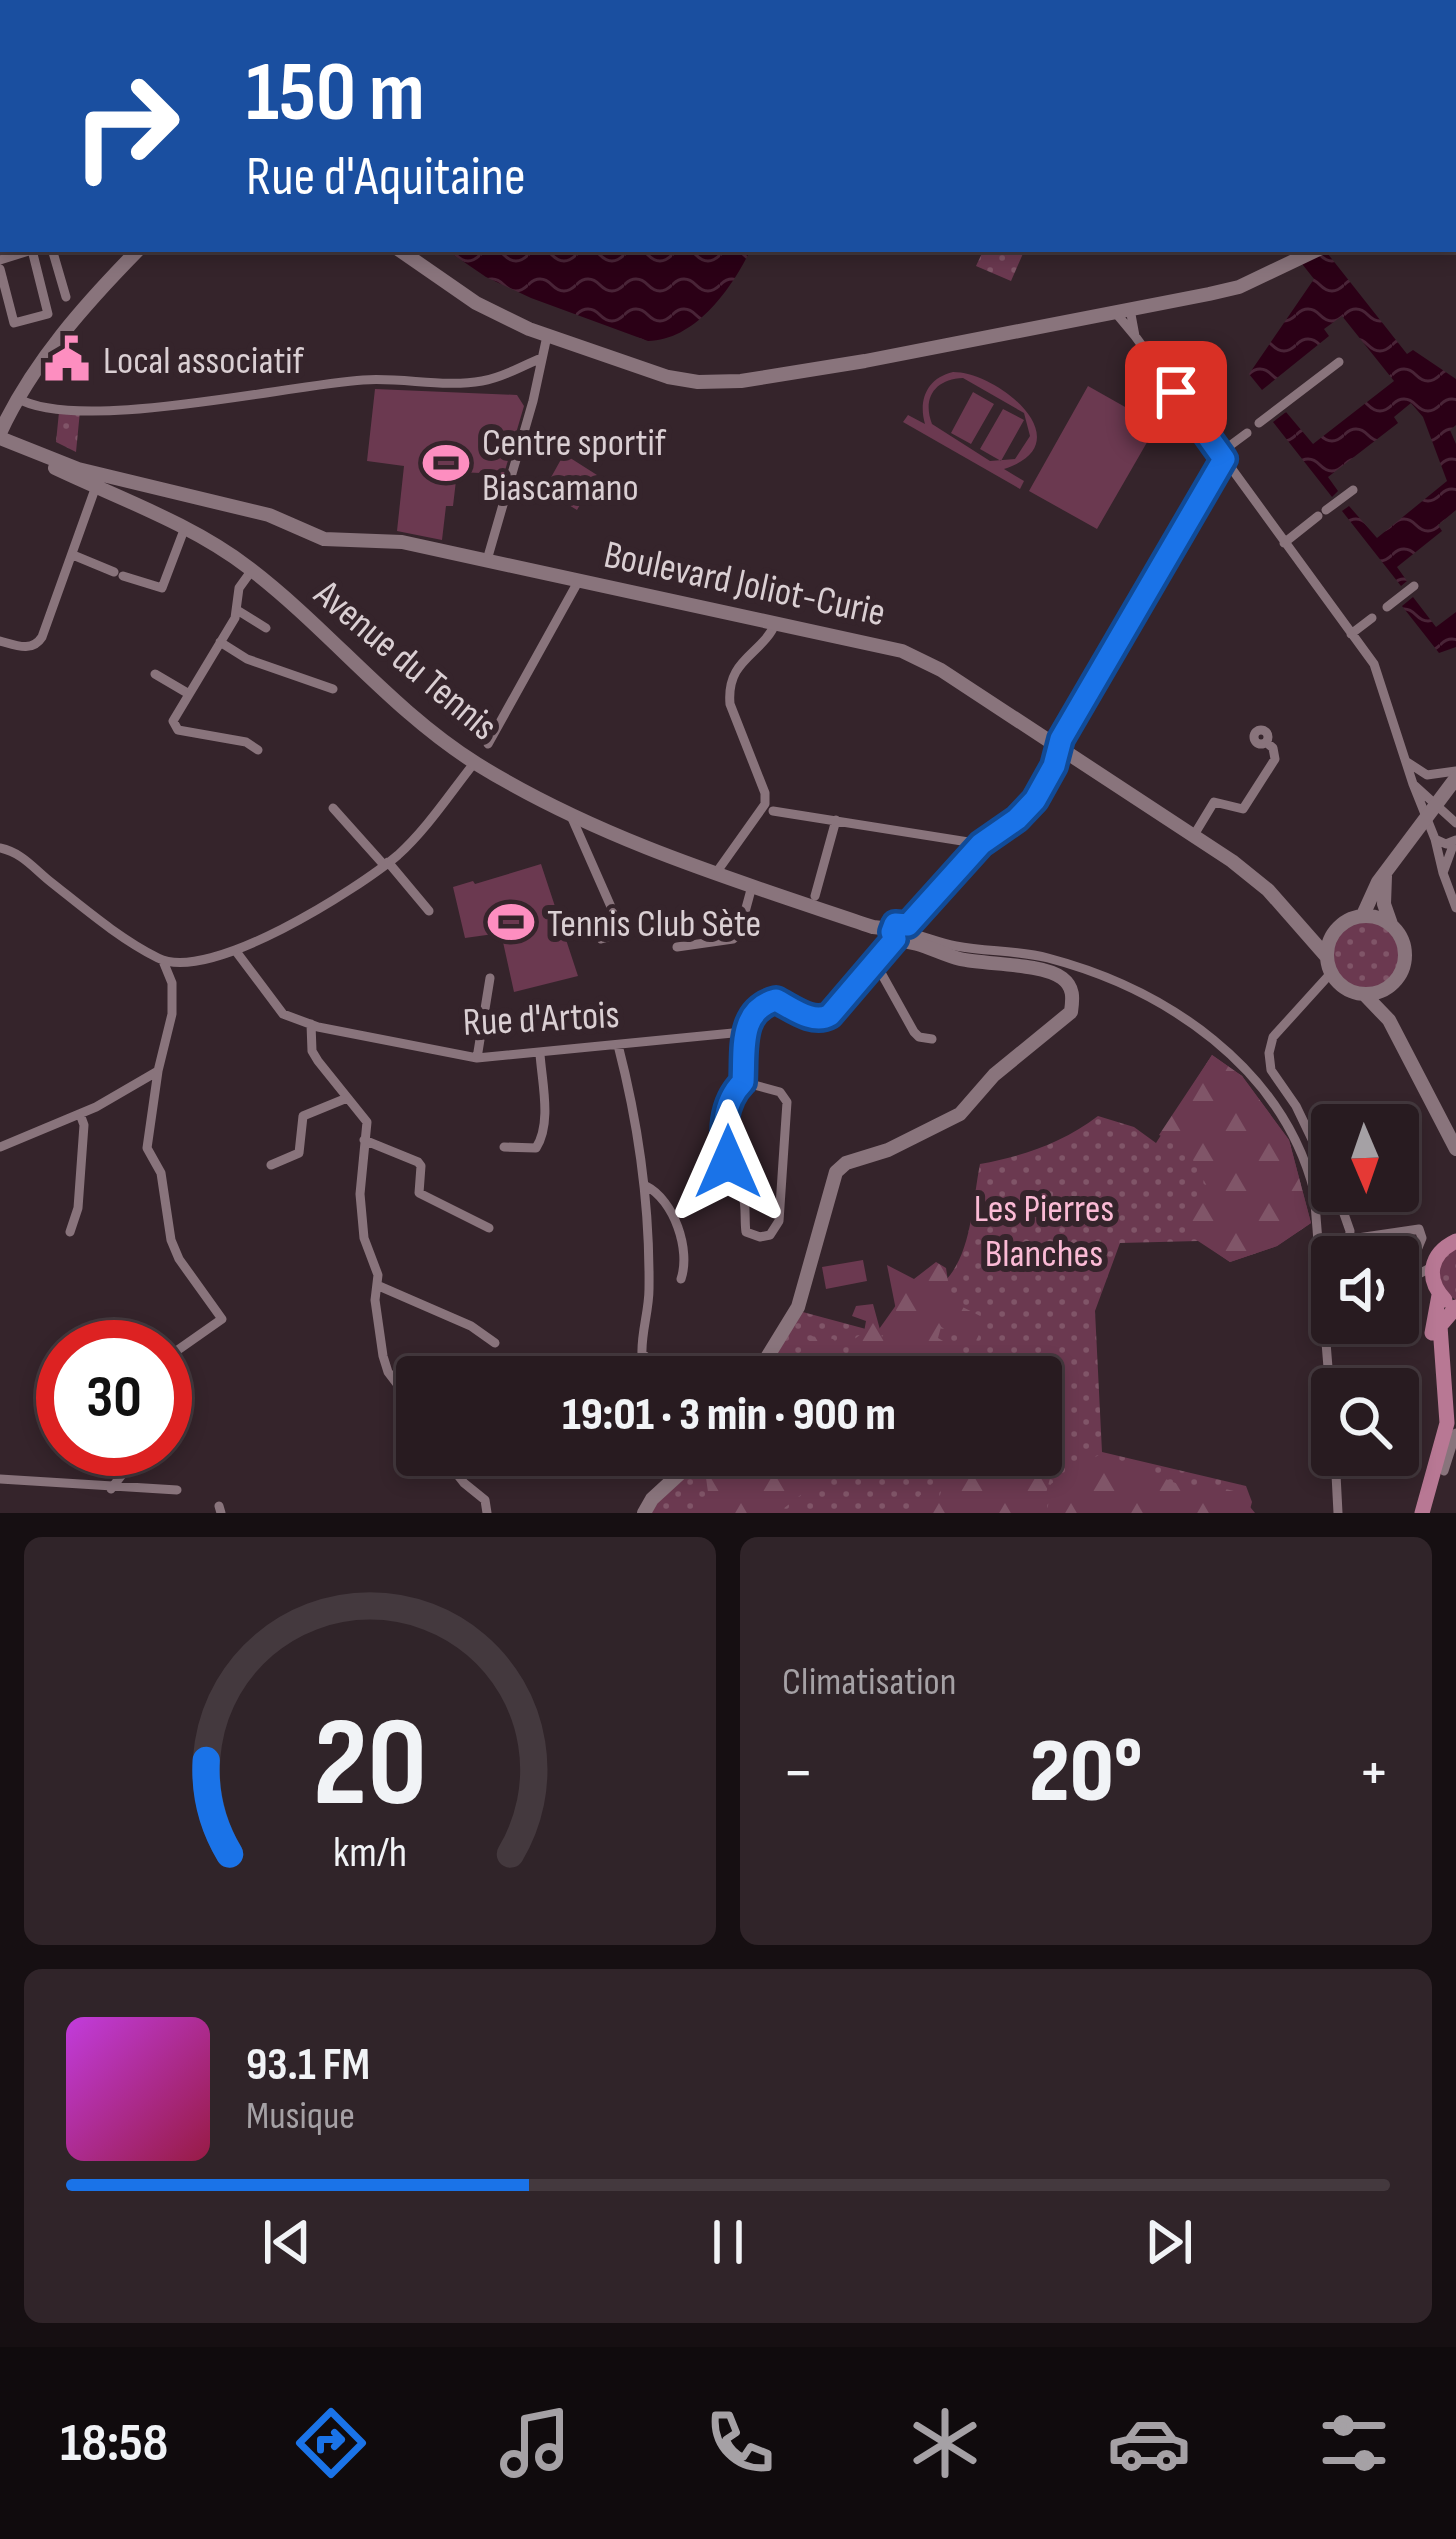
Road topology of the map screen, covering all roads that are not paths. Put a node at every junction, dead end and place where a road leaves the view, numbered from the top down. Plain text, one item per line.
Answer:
1 (35, 252) edge
2 (53, 252) edge
3 (136, 252) edge
4 (402, 252) edge
5 (1313, 252) edge
6 (0, 269) edge
7 (66, 298) dead end
8 (1122, 310) junction
9 (547, 336) junction
10 (542, 358) junction
11 (1340, 362) dead end
12 (17, 398) junction
13 (1259, 423) dead end
14 (1247, 433) dead end
15 (0, 439) edge
16 (1222, 456) junction
17 (87, 477) junction
18 (1353, 490) dead end
19 (184, 530) junction
20 (1284, 543) junction
21 (73, 555) junction
22 (487, 560) junction
23 (252, 570) junction
24 (579, 580) junction
25 (1414, 586) dead end
26 (1387, 607) dead end
27 (237, 610) junction
28 (1372, 618) dead end
29 (776, 622) junction
30 (266, 628) dead end
31 (1351, 634) junction
32 (0, 641) edge
33 (220, 642) junction
34 (155, 674) dead end
35 (333, 689) dead end
36 (184, 692) junction
37 (1266, 742) dead end
38 (488, 744) dead end
39 (1058, 746) junction
40 (258, 750) dead end
41 (475, 762) junction
42 (1407, 762) junction
43 (1456, 774) edge
44 (1413, 784) junction
45 (1436, 807) junction
46 (333, 808) dead end
47 (773, 812) dead end
48 (571, 816) junction
49 (836, 820) junction
50 (1426, 821) junction
51 (1456, 823) edge
52 (1193, 836) junction
53 (1435, 839) junction
54 (1456, 840) edge
55 (981, 844) junction
56 (0, 848) edge
57 (386, 863) junction
58 (716, 873) junction
59 (1443, 873) junction
60 (1385, 874) junction
61 (752, 886) junction
62 (814, 896) dead end
63 (1456, 908) edge
64 (920, 910) junction
65 (429, 911) dead end
66 (1363, 915) junction
67 (1390, 924) junction
68 (1301, 928) junction
69 (1334, 932) junction
70 (903, 933) junction
71 (929, 938) junction
72 (601, 939) dead end
73 (676, 947) dead end
74 (235, 950) junction
75 (164, 961) junction
76 (875, 962) junction
77 (1329, 965) junction
78 (490, 978) dead end
79 (1390, 986) junction
80 (1364, 994) junction
81 (1389, 1021) junction
82 (311, 1024) junction
83 (743, 1032) junction
84 (932, 1039) dead end
85 (618, 1045) junction
86 (540, 1054) junction
87 (477, 1058) junction
88 (158, 1071) junction
89 (743, 1082) junction
90 (347, 1098) junction
91 (80, 1114) junction
92 (1311, 1137) edge
93 (364, 1140) junction
94 (504, 1147) dead end
95 (0, 1148) edge
96 (1456, 1149) edge
97 (272, 1165) dead end
98 (646, 1186) junction
99 (489, 1228) dead end
100 (70, 1232) dead end
101 (1330, 1236) edge
102 (1370, 1236) edge
103 (1456, 1241) edge
104 (1419, 1247) edge
105 (1432, 1267) junction
106 (1419, 1273) edge
107 (681, 1279) dead end
108 (1419, 1284) edge
109 (379, 1286) junction
110 (1436, 1290) junction
111 (1456, 1306) edge
112 (192, 1340) edge
113 (495, 1342) dead end
114 (645, 1356) edge
115 (768, 1356) edge
116 (396, 1382) edge
117 (1449, 1432) edge
118 (1444, 1471) dead end
119 (121, 1476) edge
120 (458, 1476) edge
121 (677, 1476) edge
122 (1336, 1476) edge
123 (0, 1479) edge
124 (111, 1489) junction
125 (177, 1490) dead end
126 (487, 1513) edge
127 (644, 1513) edge
128 (1338, 1513) edge
129 (1422, 1513) edge

1 - 6 street
2 - 7 street
3 - 12 street
4 - 9 street
5 - 8 street
8 - 9 street
8 - 16 street
9 - 10 street
10 - 12 street
10 - 22 street
11 - 13 street
12 - 15 street
14 - 16 street
15 - 17 street, Avenue du Tennis
16 - 20 street
16 - 39 street
17 - 19 street, Avenue du Tennis
17 - 21 street
17 - 22 street, Boulevard Joliot-Curie
18 - 20 street
19 - 21 street
19 - 23 street, Avenue du Tennis
20 - 31 street
21 - 32 street
22 - 24 street, Boulevard Joliot-Curie
23 - 27 street
23 - 41 street, Avenue du Tennis
24 - 29 street, Boulevard Joliot-Curie
24 - 38 street
25 - 26 street
27 - 30 street
27 - 33 street
28 - 31 street
29 - 39 street, Boulevard Joliot-Curie
29 - 58 street
31 - 42 street
33 - 35 street
33 - 36 street
34 - 36 street
36 - 40 street
37 - 52 street
39 - 52 street, Boulevard Joliot-Curie
39 - 55 street
41 - 48 street, Avenue du Tennis
41 - 57 street
42 - 43 street
42 - 44 street
43 - 45 street
44 - 45 street
44 - 50 street
45 - 50 street
45 - 51 street
46 - 57 street
47 - 49 street
48 - 58 street, Avenue du Tennis
48 - 72 street
49 - 55 street
49 - 62 street
50 - 53 street
50 - 60 street
52 - 68 street, Boulevard Joliot-Curie
53 - 54 street
53 - 59 street
54 - 59 street
55 - 64 street
56 - 75 street
57 - 65 street
57 - 74 street
58 - 61 street, Avenue du Tennis
59 - 63 street
60 - 66 street
60 - 67 street
61 - 70 street, Avenue du Tennis
61 - 73 street
64 - 70 street
64 - 71 street
66 - 67 street
66 - 69 street
67 - 79 street
68 - 69 street
68 - 77 street, Boulevard Joliot-Curie
69 - 77 street
70 - 71 street
70 - 76 street
70 - 115 street, Avenue du Tennis
71 - 101 street
74 - 75 street
74 - 82 street, Rue d'Artois
75 - 88 street
76 - 83 street
76 - 84 street
77 - 80 street
77 - 92 street
78 - 87 street
79 - 80 street
79 - 81 street
80 - 81 street
81 - 96 street
82 - 87 street, Rue d'Artois
82 - 90 street
83 - 85 street, Rue d'Artois
83 - 89 street
85 - 86 street, Rue d'Artois
85 - 98 street
86 - 87 street, Rue d'Artois
86 - 94 street
88 - 91 street
88 - 112 street
89 - 89 street
90 - 93 street
90 - 97 street
91 - 95 street
91 - 100 street
93 - 99 street
93 - 109 street
98 - 107 street
98 - 114 street
102 - 104 street
103 - 105 main road
105 - 106 street
105 - 110 main road
108 - 110 street
109 - 113 street
109 - 116 street
110 - 111 main road
110 - 117 main road
111 - 117 main road
117 - 118 street
117 - 129 main road
119 - 124 street
120 - 126 street
121 - 127 street
122 - 128 street
123 - 124 street
124 - 125 street

